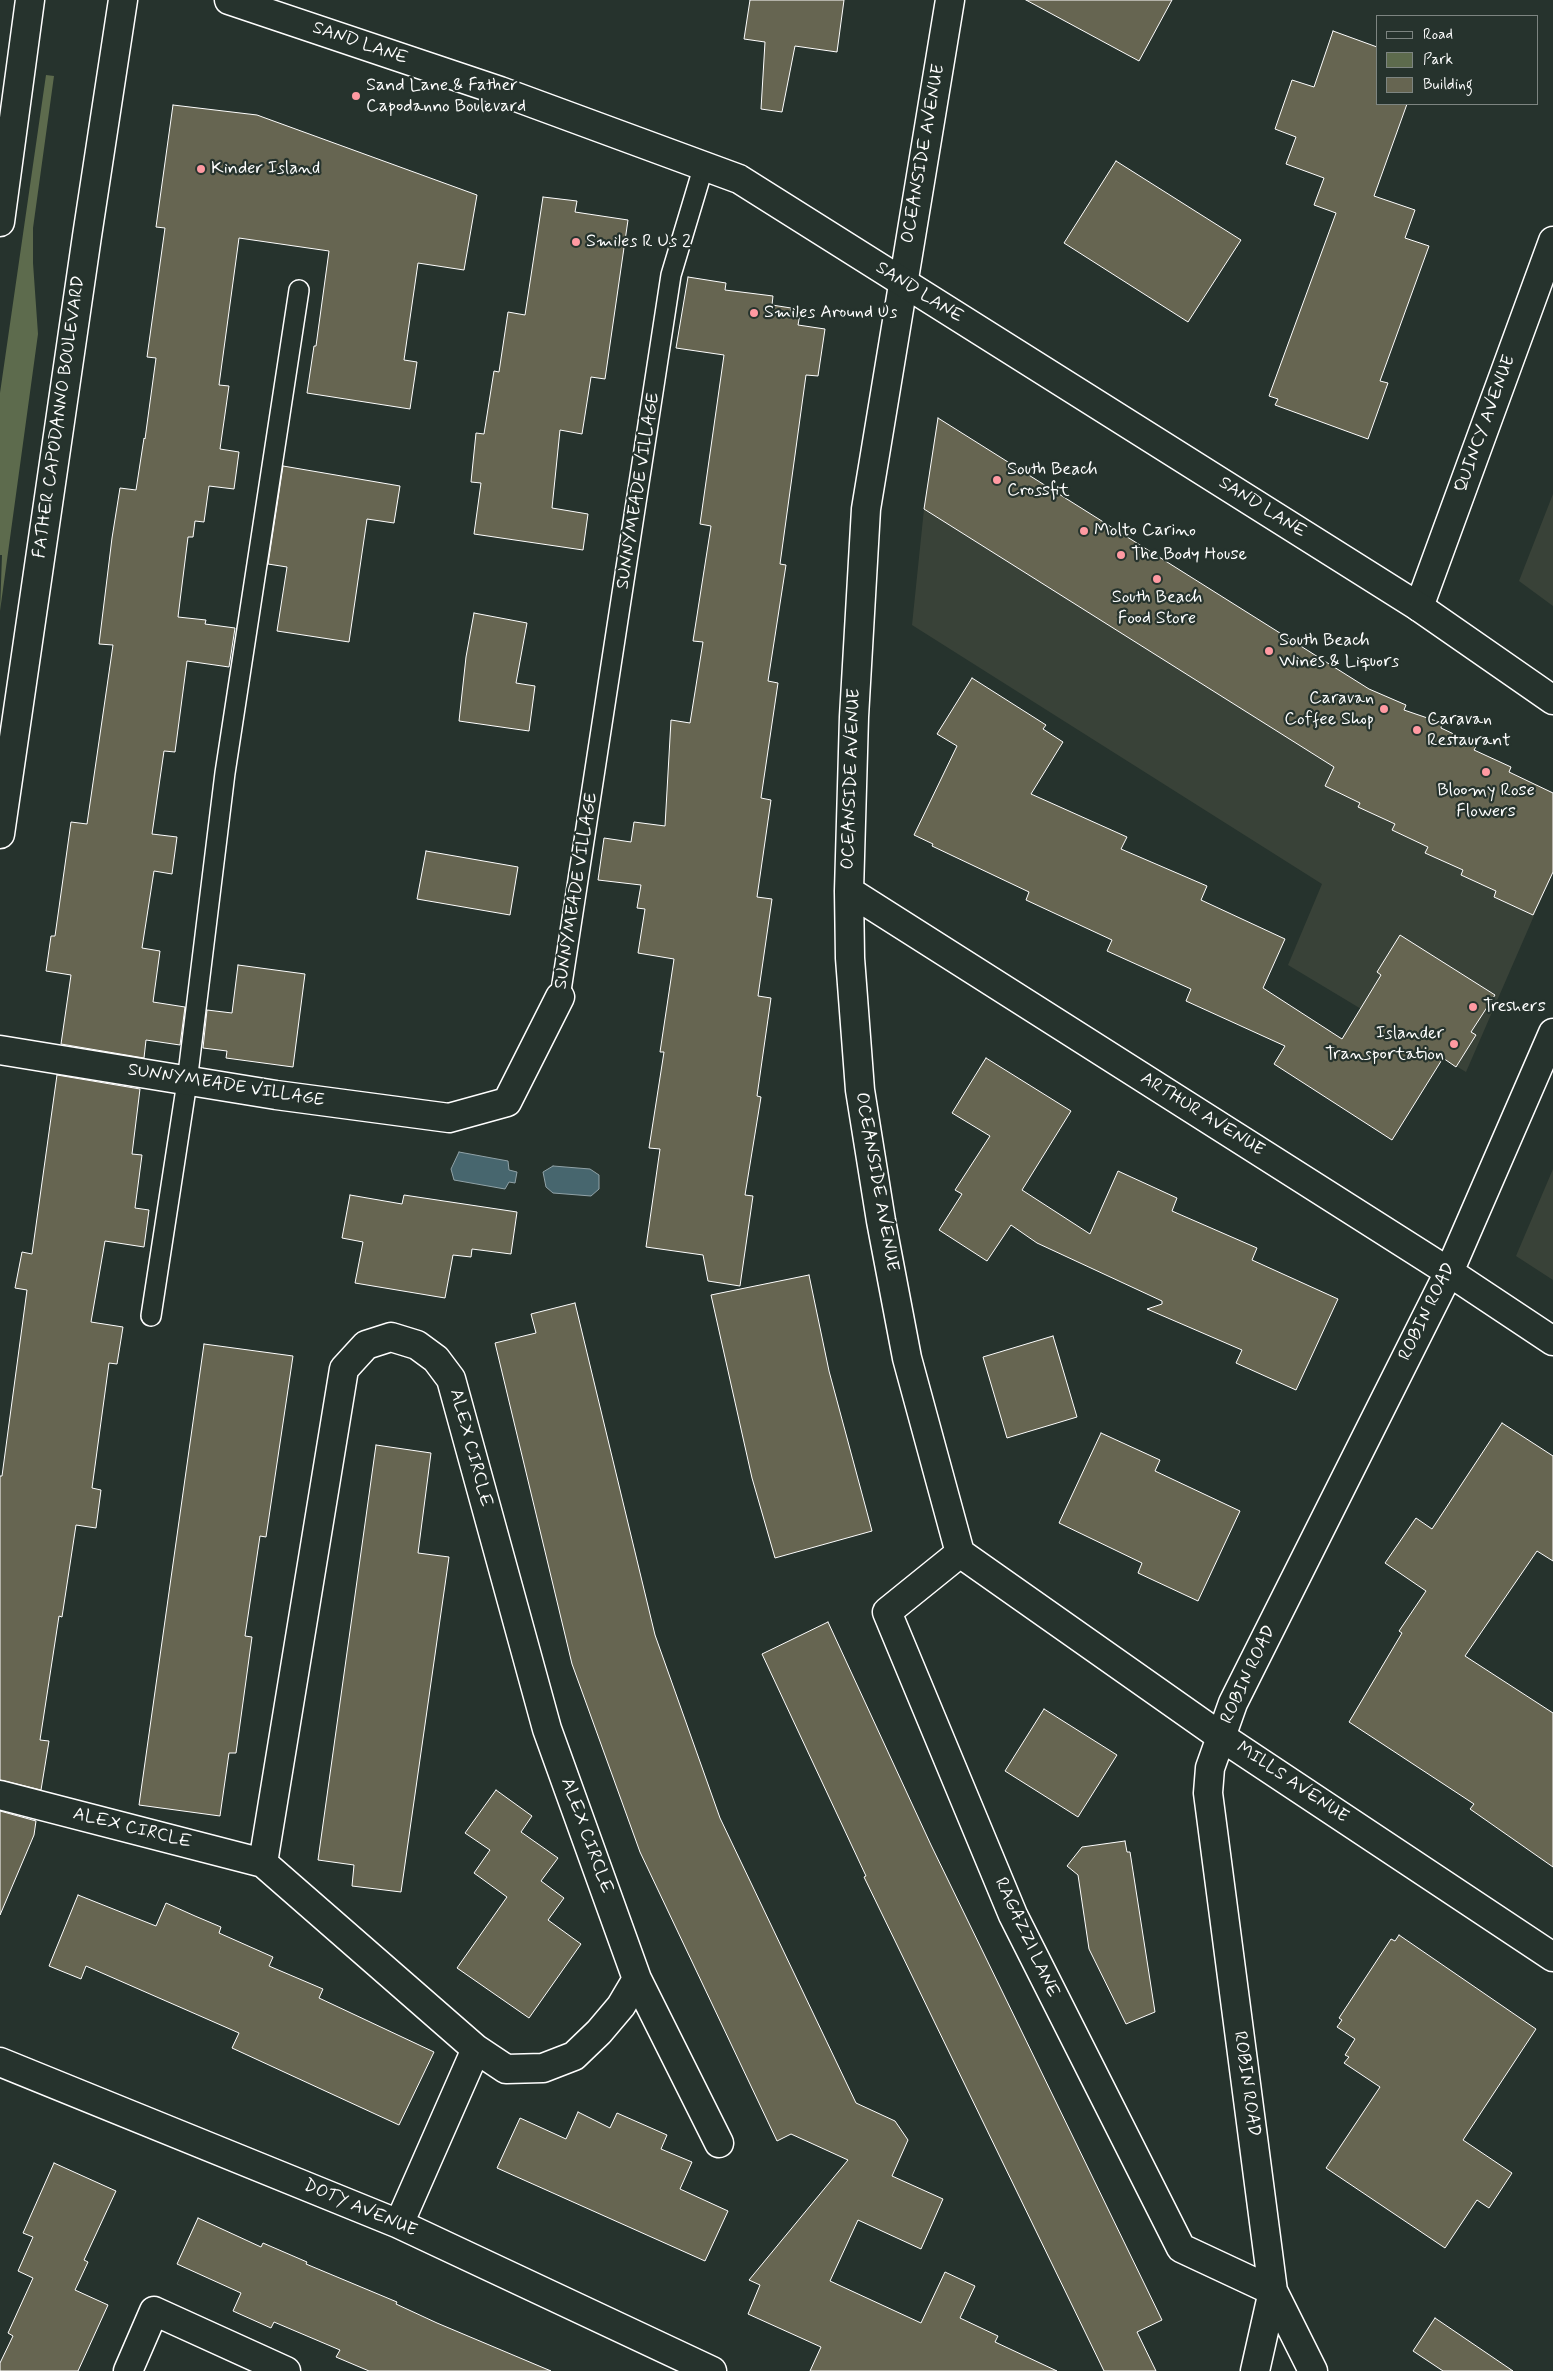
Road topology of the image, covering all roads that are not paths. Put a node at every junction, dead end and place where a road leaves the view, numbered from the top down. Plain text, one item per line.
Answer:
1 (30, 0) edge
2 (123, 0) edge
3 (229, 0) edge
4 (950, 0) edge
5 (704, 165) junction
6 (0, 222) edge
7 (1553, 241) edge
8 (902, 283) junction
9 (299, 290) dead end
10 (1419, 607) junction
11 (11, 675) edge
12 (1553, 700) edge
13 (0, 834) edge
14 (849, 891) junction
15 (560, 997) joint
16 (1553, 1033) edge
17 (0, 1050) edge
18 (187, 1082) junction
19 (1449, 1272) junction
20 (151, 1316) dead end
21 (1553, 1341) edge
22 (960, 1553) junction
23 (1220, 1736) junction
24 (0, 1795) edge
25 (263, 1863) junction
26 (1553, 1957) edge
27 (637, 1979) junction
28 (476, 2049) junction
29 (0, 2062) edge
30 (719, 2142) dead end
31 (399, 2224) junction
32 (1274, 2291) junction
33 (128, 2371) edge
34 (286, 2371) edge
35 (712, 2371) edge
36 (1255, 2371) edge
37 (1314, 2371) edge

1 - 6 street
2 - 11 street, FATHER CAPODANNO BOULEVARD
3 - 5 street, SAND LANE
4 - 8 street, OCEANSIDE AVENUE
5 - 8 street, SAND LANE
5 - 15 lane, SUNNYMEADE VILLAGE
7 - 10 street, QUINCY AVENUE
8 - 10 street, SAND LANE
8 - 14 street, OCEANSIDE AVENUE
9 - 18 lane
10 - 12 street, SAND LANE
11 - 13 street, FATHER CAPODANNO BOULEVARD
14 - 19 street, ARTHUR AVENUE
14 - 22 street, OCEANSIDE AVENUE
15 - 18 street, SUNNYMEADE VILLAGE
16 - 19 street, ROBIN ROAD
17 - 18 street, SUNNYMEADE VILLAGE
18 - 20 lane
19 - 21 street, ARTHUR AVENUE
19 - 23 street, ROBIN ROAD
22 - 23 street, MILLS AVENUE
22 - 32 street, RAGAZZI LANE
23 - 26 street, MILLS AVENUE
23 - 32 street, ROBIN ROAD
24 - 25 street, ALEX CIRCLE
25 - 27 street, ALEX CIRCLE
25 - 28 street, ALEX CIRCLE
27 - 28 street, ALEX CIRCLE
27 - 30 street, ALEX CIRCLE
28 - 31 street
29 - 31 street, DOTY AVENUE
31 - 35 street, DOTY AVENUE
32 - 36 street, ROBIN ROAD
32 - 37 street
33 - 34 street

